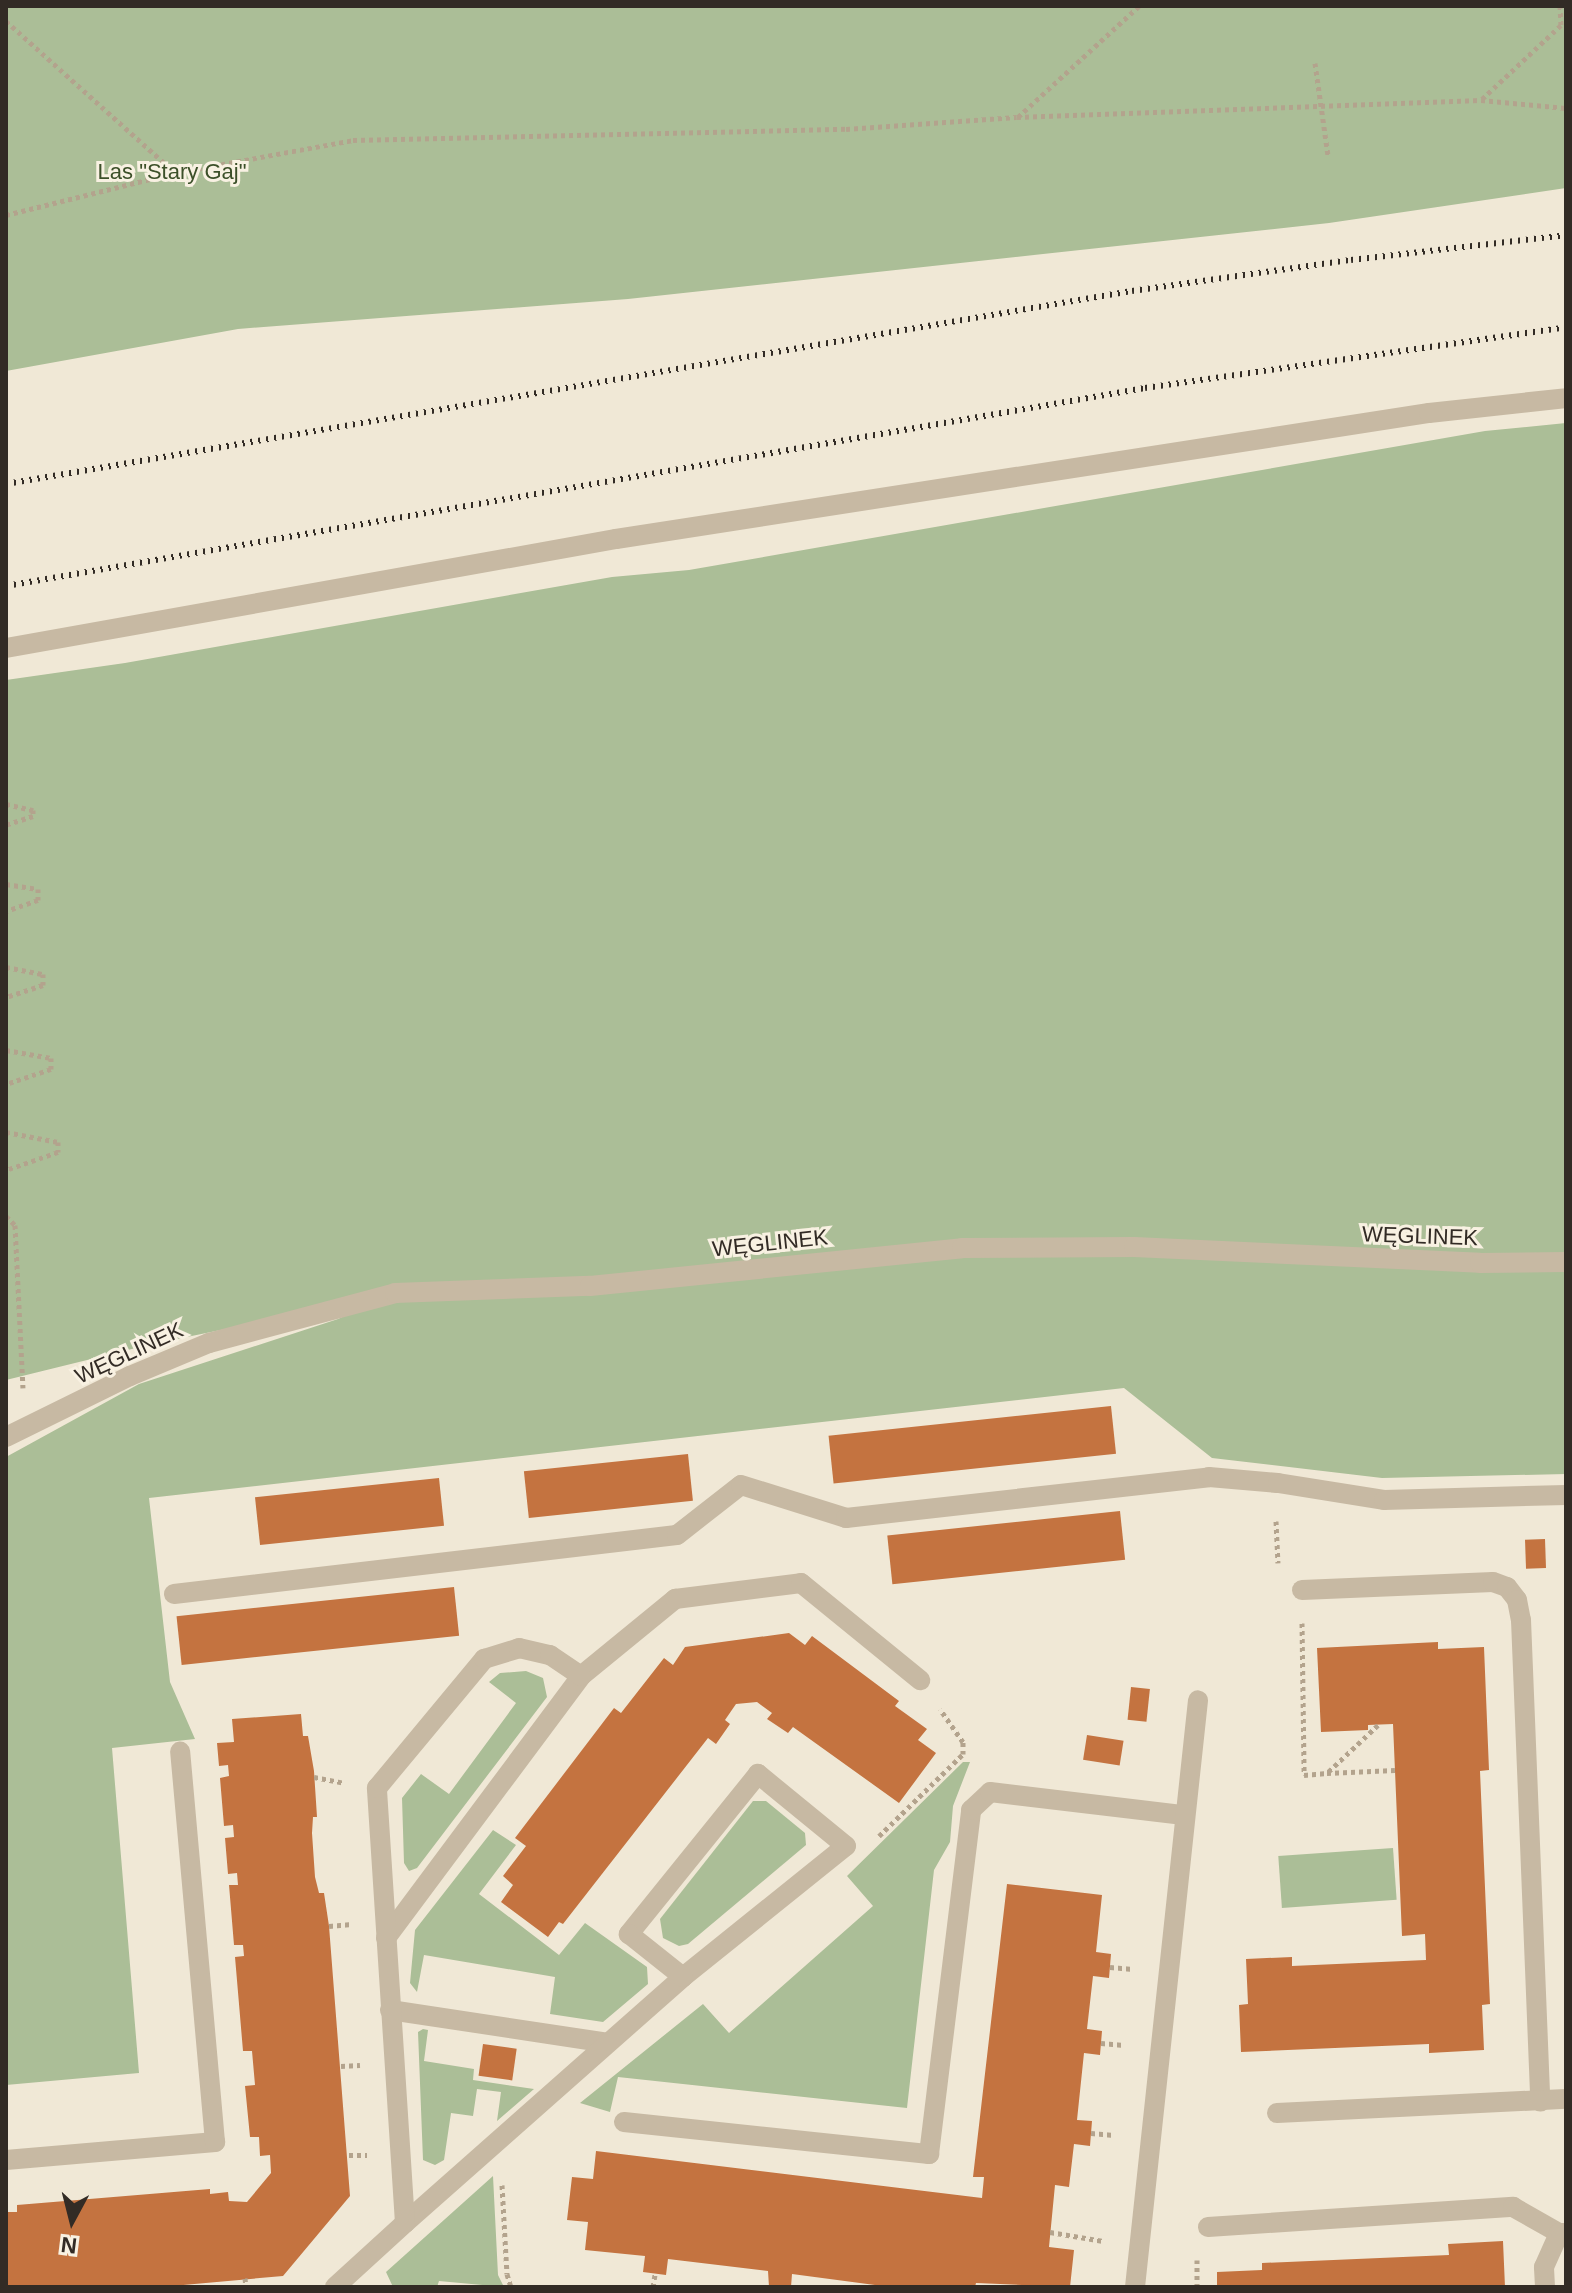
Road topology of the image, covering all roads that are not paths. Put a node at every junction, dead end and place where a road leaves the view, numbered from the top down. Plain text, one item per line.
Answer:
1 (1566, 398) edge
2 (6, 648) edge
3 (1566, 1262) edge
4 (16, 1433) edge
5 (1566, 1495) edge
6 (1302, 1590) road end
7 (174, 1594) dead end
8 (581, 1676) junction
9 (920, 1680) road end
10 (1198, 1700) dead end
11 (180, 1752) dead end
12 (1184, 1815) junction
13 (386, 1938) junction
14 (683, 1977) junction
15 (390, 2010) junction
16 (607, 2043) junction
17 (1566, 2099) edge
18 (1540, 2102) junction
19 (1277, 2113) dead end
20 (624, 2122) dead end
21 (6, 2160) edge
22 (405, 2223) junction
23 (1208, 2227) dead end
24 (1562, 2233) edge
25 (335, 2287) edge
26 (1135, 2287) edge
27 (1545, 2287) edge

1 - 2 street
3 - 4 street, WĘGLINEK
5 - 7 street
6 - 18 street
8 - 9 street
8 - 13 street
8 - 13 street
10 - 12 street
11 - 21 street
12 - 20 street
12 - 26 street
13 - 15 street
14 - 14 street
14 - 16 street
15 - 16 street
15 - 22 street
16 - 22 street
17 - 18 street
18 - 19 street
22 - 25 street
23 - 24 street
24 - 27 street

